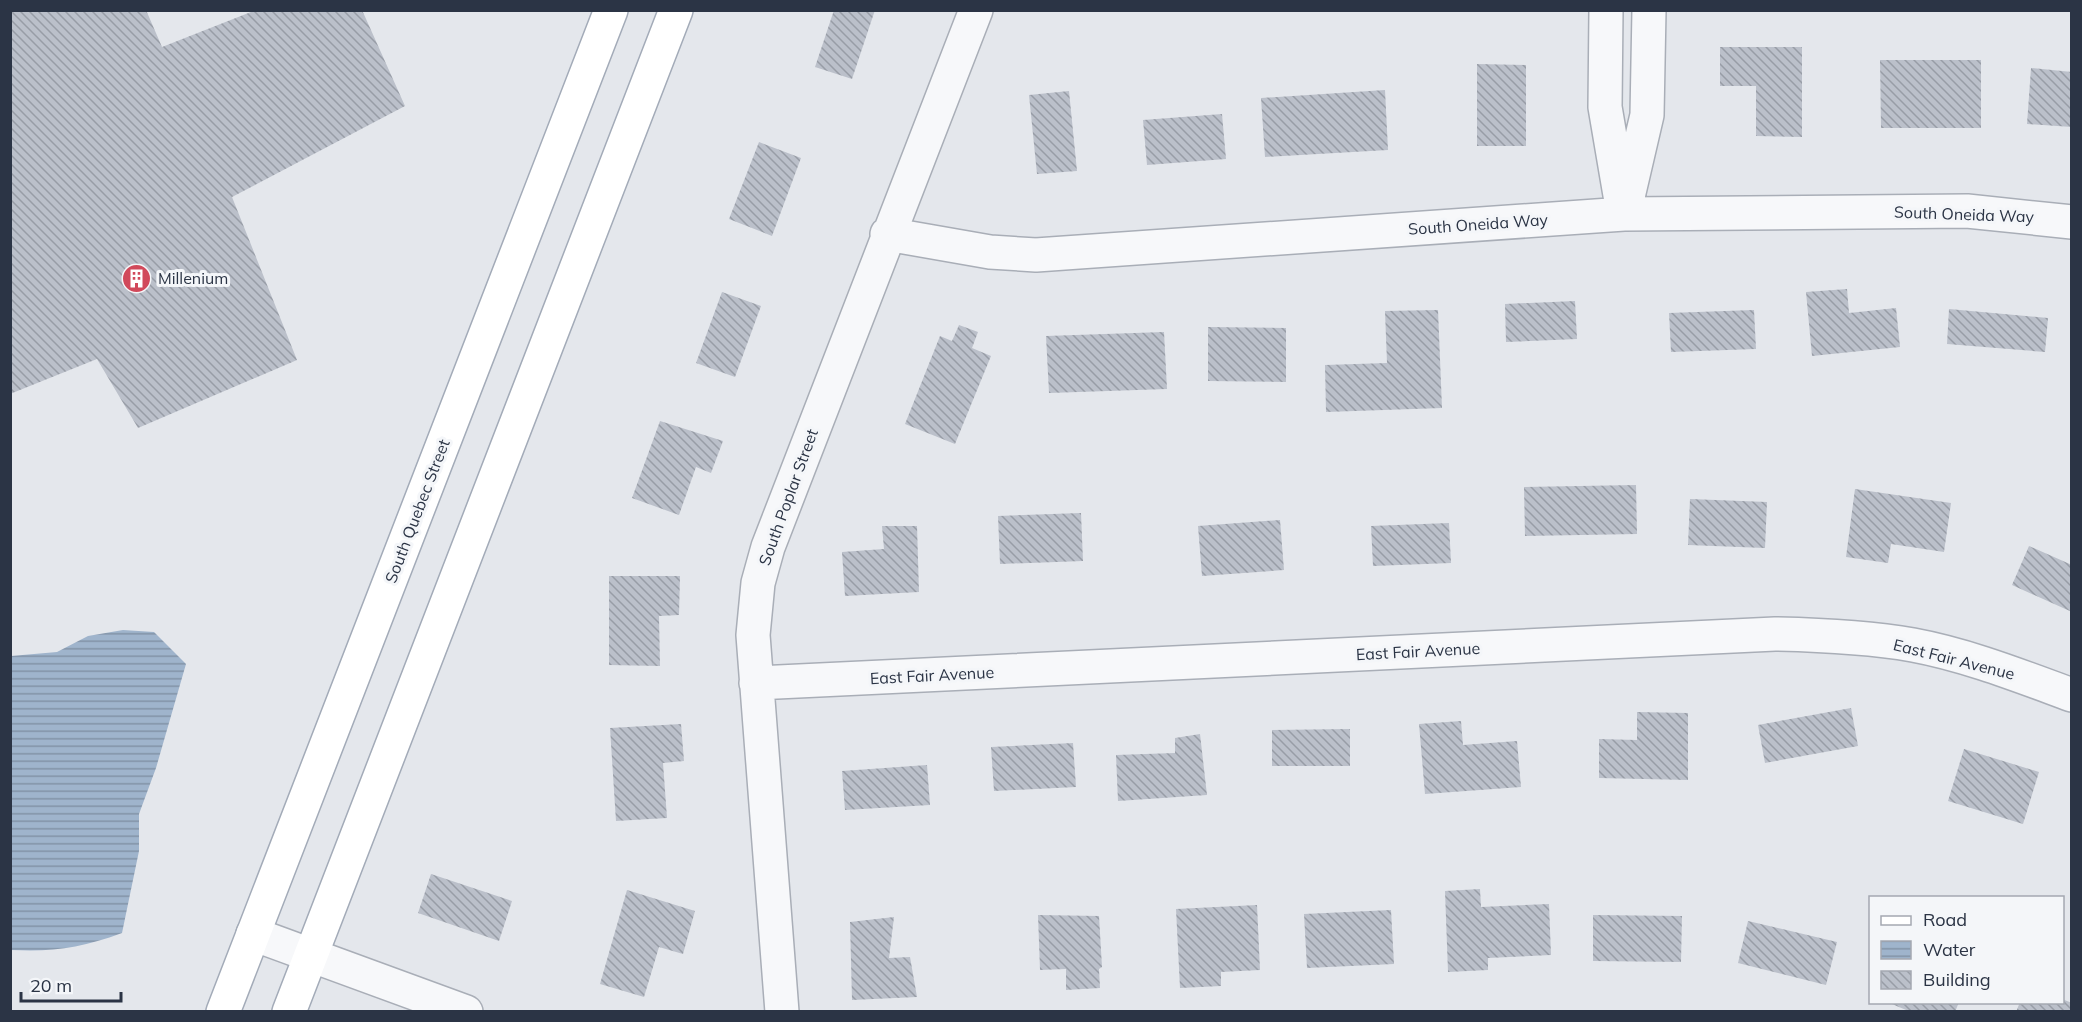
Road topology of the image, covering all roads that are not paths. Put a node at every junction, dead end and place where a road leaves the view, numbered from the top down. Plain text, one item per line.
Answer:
1 (611, 10) edge
2 (676, 10) edge
3 (975, 10) edge
4 (1606, 10) edge
5 (1649, 10) edge
6 (1624, 214) junction
7 (2072, 222) edge
8 (887, 234) junction
9 (756, 683) junction
10 (2072, 695) edge
11 (252, 934) junction
12 (310, 956) junction
13 (223, 1011) edge
14 (289, 1011) edge
15 (466, 1011) edge
16 (782, 1011) edge

1 - 11 main road, South Quebec Street
2 - 12 main road
3 - 8 street, South Poplar Street
4 - 6 street
5 - 6 street
6 - 7 street, South Oneida Way
6 - 8 street, South Oneida Way
8 - 9 street, South Poplar Street
9 - 10 street, East Fair Avenue
9 - 16 street, South Poplar Street
11 - 12 street
11 - 13 main road, South Quebec Street
12 - 14 main road
12 - 15 street

